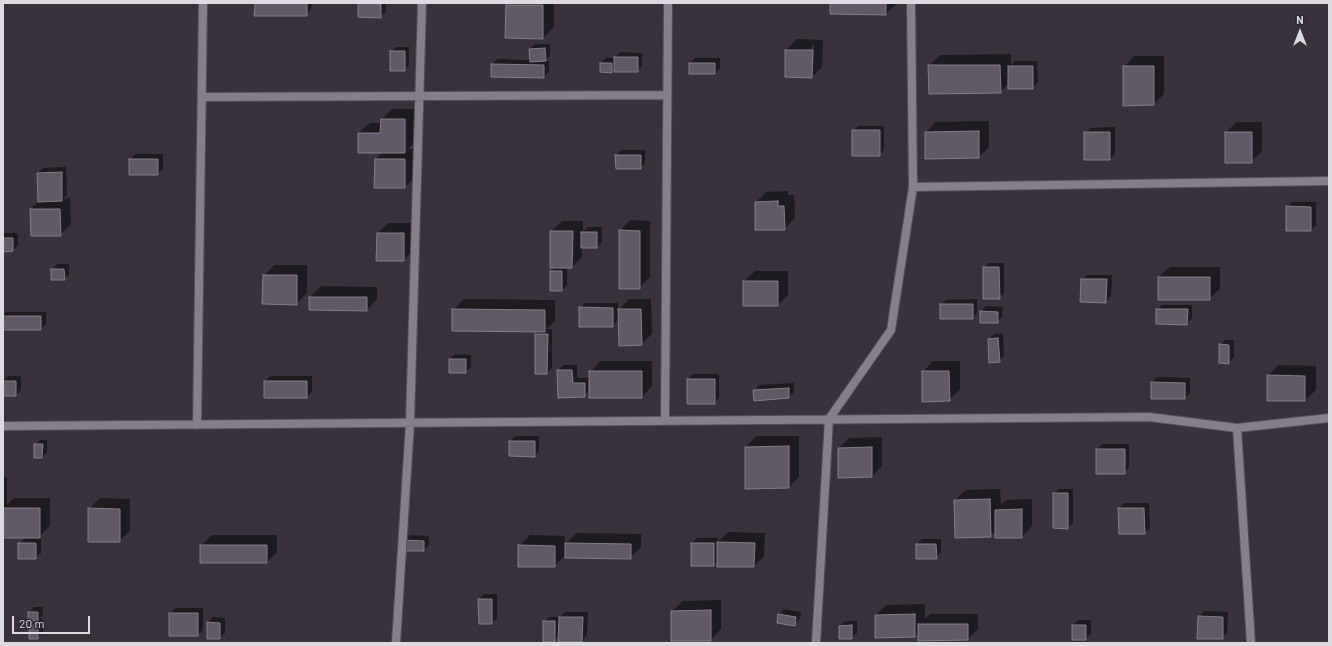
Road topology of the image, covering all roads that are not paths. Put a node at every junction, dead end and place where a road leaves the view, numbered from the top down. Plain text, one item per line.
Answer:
1 (203, 3) edge
2 (422, 3) edge
3 (668, 3) edge
4 (911, 3) edge
5 (667, 95) junction
6 (419, 96) junction
7 (202, 97) junction
8 (1329, 181) edge
9 (913, 187) junction
10 (1329, 418) edge
11 (829, 419) junction
12 (665, 420) junction
13 (410, 423) junction
14 (197, 425) junction
15 (3, 426) edge
16 (1237, 428) junction
17 (396, 643) edge
18 (816, 643) edge
19 (1251, 643) edge

1 - 7 street
2 - 6 street
3 - 5 street
4 - 9 street
5 - 6 street
5 - 12 street
6 - 7 street
6 - 13 street
7 - 14 street
8 - 9 street
9 - 11 street
10 - 16 street
11 - 12 street
11 - 16 street
11 - 18 street
12 - 13 street
13 - 14 street
13 - 17 street
14 - 15 street
16 - 19 street

